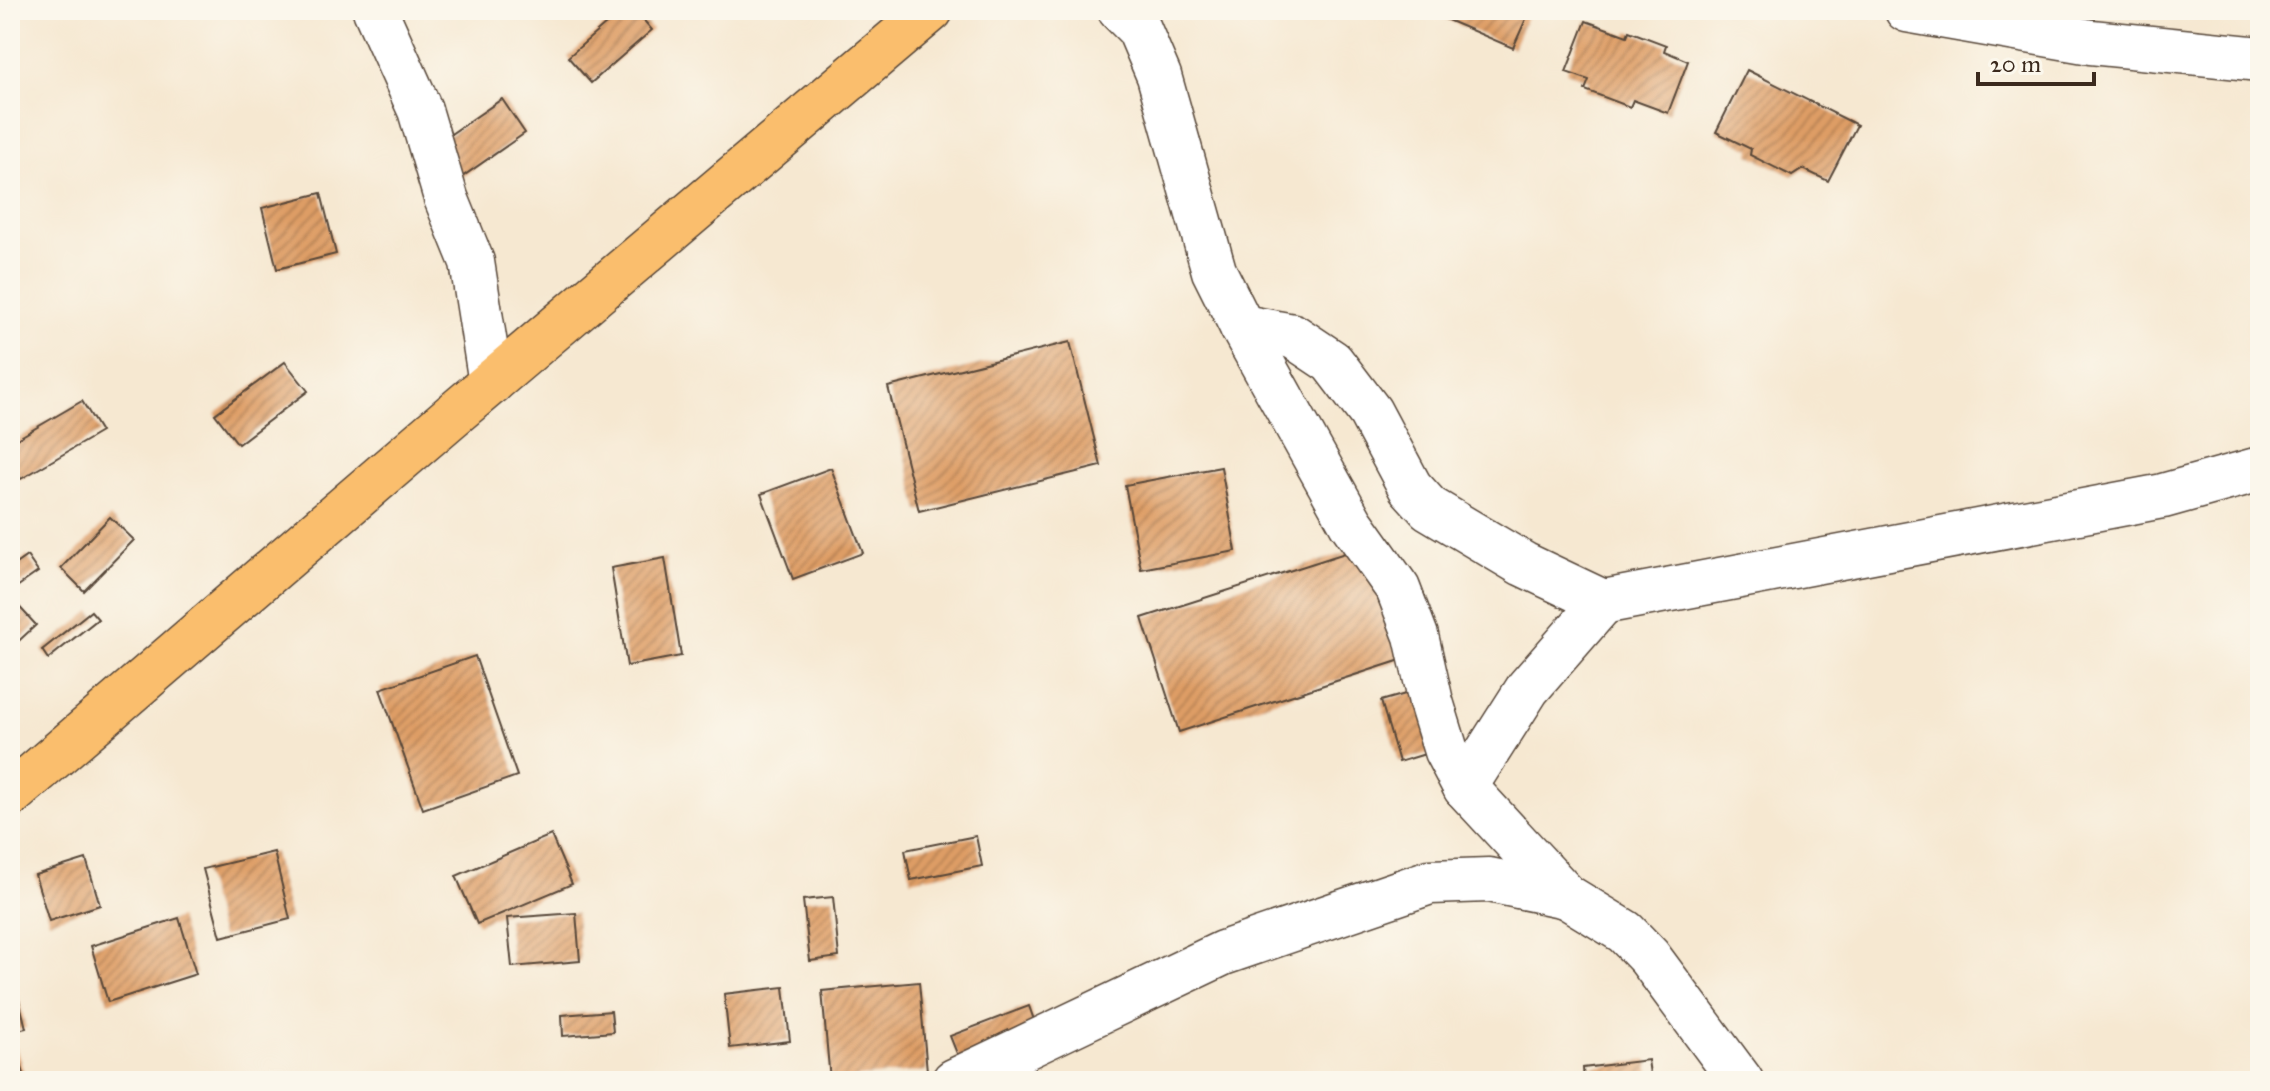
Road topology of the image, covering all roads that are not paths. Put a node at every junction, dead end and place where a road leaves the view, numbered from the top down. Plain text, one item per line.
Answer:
1 (375, 10) edge
2 (931, 10) edge
3 (1120, 10) edge
4 (1907, 10) edge
5 (2093, 26) edge
6 (2260, 59) edge
7 (1242, 327) junction
8 (491, 383) junction
9 (2260, 469) edge
10 (1603, 602) junction
11 (1465, 787) junction
12 (10, 795) edge
13 (1566, 896) junction
14 (954, 1081) edge
15 (1741, 1081) edge

1 - 8 street
2 - 8 main road
3 - 7 street
4 - 5 street
5 - 6 street
7 - 10 street
7 - 11 street
8 - 12 main road
9 - 10 street
10 - 11 street
11 - 13 street
13 - 14 street
13 - 15 street

